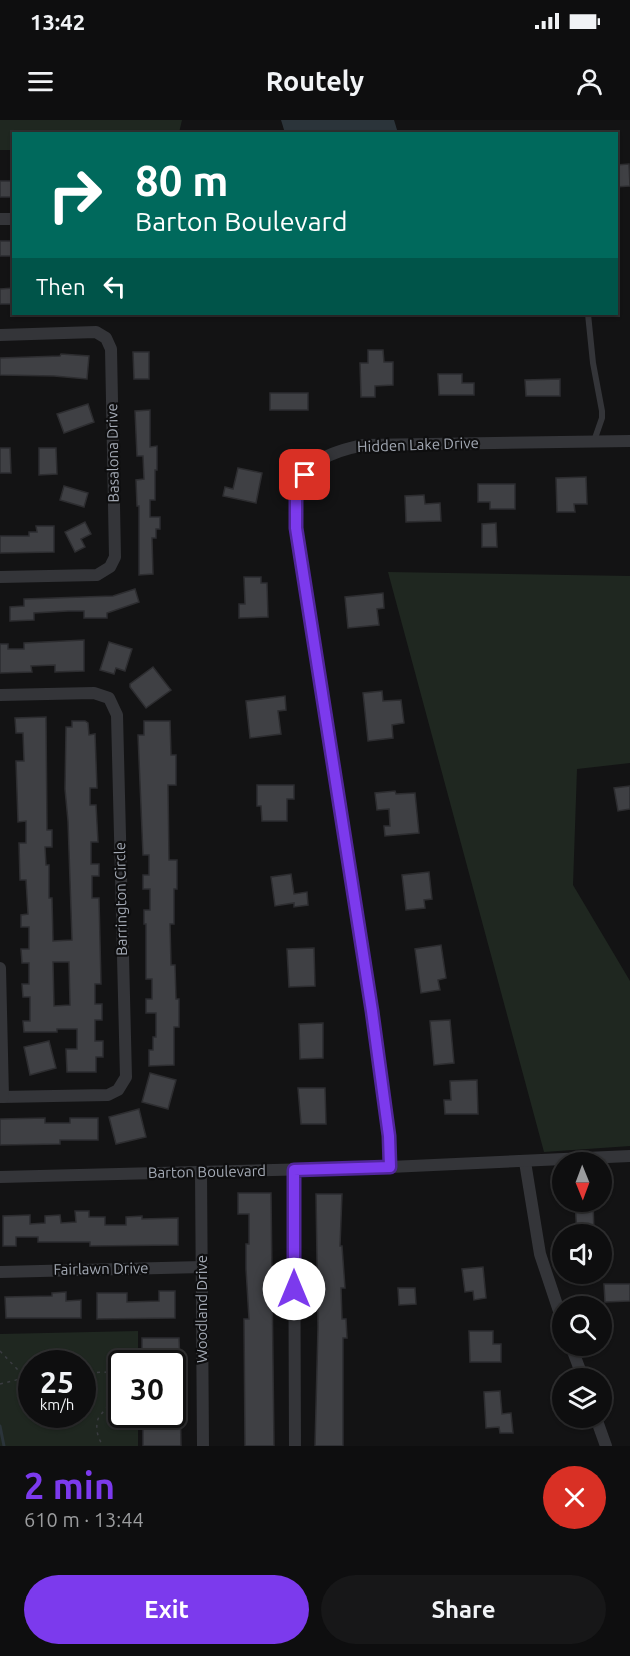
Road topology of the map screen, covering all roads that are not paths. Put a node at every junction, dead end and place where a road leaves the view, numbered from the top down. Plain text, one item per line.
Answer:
1 (588, 315) edge
2 (0, 334) edge
3 (594, 441) junction
4 (630, 441) edge
5 (0, 577) edge
6 (0, 695) edge
7 (0, 968) edge
8 (2, 1097) edge
9 (630, 1156) edge
10 (525, 1162) junction
11 (390, 1167) junction
12 (294, 1170) junction
13 (201, 1172) junction
14 (0, 1177) edge
15 (202, 1267) junction
16 (0, 1272) edge
17 (554, 1296) edge
18 (600, 1428) edge
19 (203, 1446) edge
20 (296, 1446) edge
21 (606, 1446) edge

1 - 3 lane
2 - 5 street, Basalona Drive
3 - 4 street, Hidden Lake Drive
3 - 11 street, Hidden Lake Drive
6 - 8 street, Barrington Circle
7 - 8 street
9 - 10 street, Barton Boulevard
10 - 11 street, Barton Boulevard
10 - 17 street
11 - 12 street, Barton Boulevard
12 - 13 street, Barton Boulevard
12 - 20 street
13 - 14 street, Barton Boulevard
13 - 15 street, Woodland Drive
15 - 16 street, Fairlawn Drive
15 - 19 street, Woodland Drive
18 - 21 street

